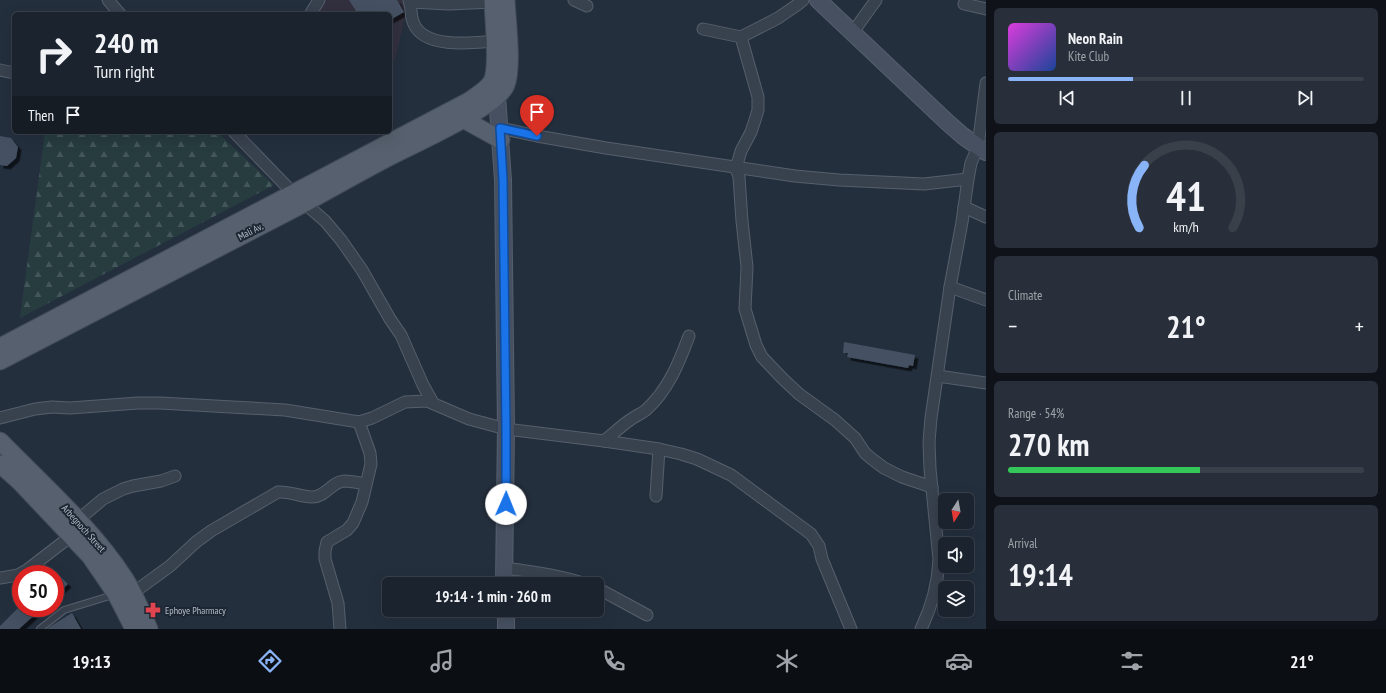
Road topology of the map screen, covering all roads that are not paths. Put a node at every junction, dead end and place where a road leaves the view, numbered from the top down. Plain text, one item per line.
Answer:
1 (108, 0) edge
2 (319, 0) edge
3 (574, 0) edge
4 (803, 0) edge
5 (818, 0) edge
6 (876, 0) edge
7 (410, 1) edge
8 (497, 1) edge
9 (964, 4) dead end
10 (587, 6) dead end
11 (986, 9) edge
12 (118, 12) edge
13 (312, 12) edge
14 (704, 29) dead end
15 (853, 32) junction
16 (741, 37) junction
17 (494, 41) junction
18 (0, 70) edge
19 (12, 73) edge
20 (986, 82) edge
21 (494, 90) junction
22 (463, 119) junction
23 (236, 134) edge
24 (500, 134) junction
25 (982, 149) edge
26 (736, 168) junction
27 (968, 180) junction
28 (299, 198) junction
29 (964, 207) junction
30 (986, 218) edge
31 (950, 287) junction
32 (986, 300) edge
33 (689, 336) dead end
34 (10, 346) edge
35 (0, 361) edge
36 (938, 376) junction
37 (986, 383) edge
38 (430, 402) junction
39 (0, 418) edge
40 (358, 422) junction
41 (506, 430) junction
42 (0, 441) edge
43 (604, 441) junction
44 (659, 450) junction
45 (0, 464) edge
46 (175, 476) dead end
47 (366, 484) junction
48 (932, 487) junction
49 (656, 496) dead end
50 (78, 520) junction
51 (71, 536) junction
52 (504, 568) junction
53 (504, 577) edge
54 (560, 577) edge
55 (0, 578) edge
56 (604, 592) edge
57 (133, 593) junction
58 (116, 594) junction
59 (647, 615) dead end
60 (506, 617) edge
61 (40, 629) edge
62 (134, 629) edge
63 (149, 629) edge
64 (340, 629) edge
65 (506, 629) edge
66 (851, 629) edge
67 (921, 629) edge

1 - 12 street
2 - 13 street
3 - 10 street
4 - 16 street
5 - 15 main road
6 - 15 street
7 - 8 street
7 - 17 street
8 - 17 main road
8 - 21 main road
9 - 11 street
14 - 16 street
15 - 25 main road
16 - 26 street
17 - 21 main road
18 - 19 street
20 - 25 street
21 - 22 main road, Mali Av.
21 - 24 main road
21 - 28 main road, Mali Av.
22 - 24 main road
22 - 28 main road, Mali Av.
23 - 28 street
24 - 26 street
24 - 41 main road
25 - 27 street
26 - 27 street
26 - 48 street
27 - 29 street
28 - 34 main road, Mali Av.
28 - 38 street
29 - 30 street
29 - 31 street
31 - 32 street
31 - 36 street
33 - 43 street
34 - 35 main road, Mali Av.
36 - 37 street
36 - 48 street
38 - 40 street
38 - 41 street
39 - 40 street
40 - 47 street
41 - 43 street
41 - 52 main road
42 - 50 main road, Arbegnoch Street
43 - 44 street
44 - 49 street
44 - 66 street
45 - 51 main road, Arbegnoch Street
46 - 50 street
47 - 57 street
47 - 64 street
48 - 67 street
50 - 57 main road, Arbegnoch Street
51 - 55 street
51 - 58 main road, Arbegnoch Street
52 - 53 main road
52 - 54 street
56 - 59 street
57 - 63 main road, Arbegnoch Street
58 - 61 lane
58 - 62 main road, Arbegnoch Street
60 - 65 main road

